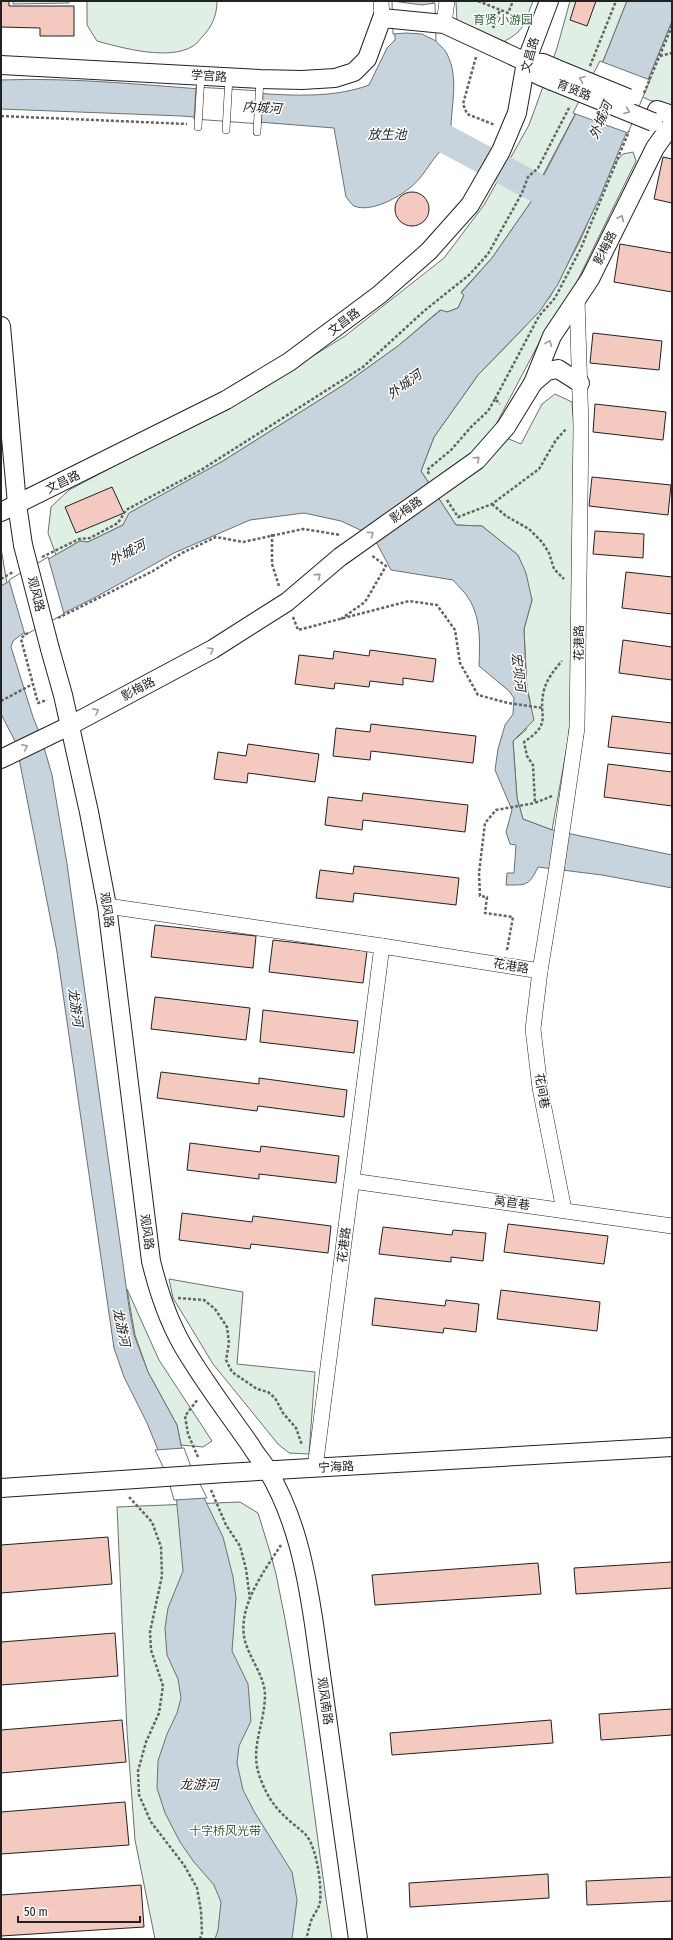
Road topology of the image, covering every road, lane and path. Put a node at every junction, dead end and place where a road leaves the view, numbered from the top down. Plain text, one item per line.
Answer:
1 (447, 1) edge
2 (478, 1) edge
3 (513, 1) edge
4 (549, 1) edge
5 (384, 13) edge
6 (442, 24) junction
7 (672, 26) edge
8 (481, 41) junction
9 (672, 53) edge
10 (660, 56) junction
11 (526, 62) junction
12 (1, 65) edge
13 (201, 80) junction
14 (229, 82) junction
15 (260, 84) junction
16 (644, 94) dead end
17 (1, 116) edge
18 (666, 121) edge
19 (199, 124) joint
20 (226, 127) dead end
21 (630, 127) dead end
22 (257, 129) dead end
23 (510, 132) junction
24 (528, 177) dead end
25 (577, 299) junction
26 (1, 326) edge
27 (533, 383) junction
28 (580, 383) junction
29 (495, 399) dead end
30 (17, 504) junction
31 (492, 504) dead end
32 (1, 512) edge
33 (272, 534) junction
34 (342, 536) dead end
35 (366, 551) dead end
36 (40, 558) dead end
37 (14, 572) dead end
38 (1, 579) edge
39 (579, 580) junction
40 (287, 602) junction
41 (341, 620) junction
42 (52, 621) dead end
43 (31, 632) dead end
44 (579, 643) junction
45 (33, 684) junction
46 (63, 695) junction
47 (1, 701) edge
48 (543, 708) junction
49 (69, 726) junction
50 (1, 759) edge
51 (570, 774) junction
52 (535, 803) junction
53 (107, 906) junction
54 (382, 946) junction
55 (504, 965) junction
56 (540, 971) junction
57 (352, 1181) junction
58 (564, 1210) junction
59 (672, 1226) edge
60 (160, 1297) junction
61 (672, 1448) edge
62 (311, 1468) junction
63 (268, 1470) junction
64 (118, 1480) junction
65 (1, 1488) edge
66 (293, 1526) junction
67 (200, 1939) edge
68 (306, 1939) edge
69 (358, 1939) edge

1 - 6 street
2 - 3 path
4 - 11 street, 文昌路
5 - 6 street, 育贤路
5 - 15 street, 学宫路
6 - 8 street, 育贤路
7 - 10 path
8 - 11 street, 育贤路
8 - 23 path
9 - 10 path
10 - 16 path
11 - 18 street, 育贤路, bridge
11 - 23 street, 文昌路
12 - 13 street, 学宫路
13 - 14 street, 学宫路
13 - 19 lane
14 - 15 street, 学宫路
14 - 20 lane
15 - 22 lane
17 - 19 path
25 -> 18 street, 影梅路
21 - 29 path
23 - 30 street, 文昌路
24 - 36 path
27 -> 25 street, 影梅路
25 - 28 street, 花港路
26 - 30 street, 观风路
27 - 28 street
40 -> 27 street, 影梅路, bridge
28 - 39 street, 花港路
30 - 32 street, 文昌路
30 - 46 street, 观风路, bridge
31 - 39 path
33 - 34 path
33 - 40 path
33 - 42 path
35 - 41 path
37 - 38 path
39 - 44 street, 花港路
40 - 41 path
49 -> 40 street, 影梅路
41 - 48 path
43 - 45 path
44 - 48 path
44 - 51 street, 花港路
45 - 46 path
45 - 47 path
46 - 49 street, 观风路
48 - 52 path
50 -> 49 street, 影梅路
49 - 53 street, 观风路
51 - 52 path
51 - 56 street, 花港路
52 - 55 path
53 - 54 street
53 - 60 street, 观风路
54 - 55 street, 花港路
54 - 57 street, 花港路
55 - 56 street, 花港路
56 - 58 street, 花间巷
57 - 58 street, 莴苣巷
57 - 62 street, 花港路
58 - 59 street, 莴苣巷
60 - 62 path
60 - 63 street, 观风路
61 - 62 street, 宁海路
62 - 63 street, 宁海路
63 - 64 street, 宁海路, bridge
63 - 66 street, 观风南路
64 - 65 street, 宁海路
64 - 67 path
66 - 68 path
66 - 69 street, 观风南路

